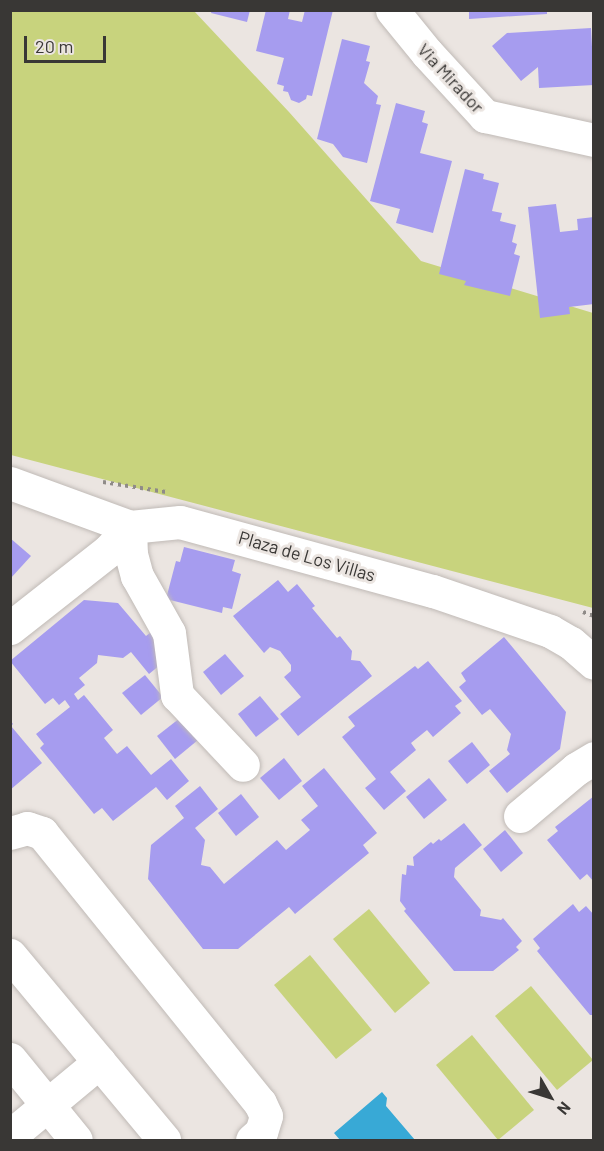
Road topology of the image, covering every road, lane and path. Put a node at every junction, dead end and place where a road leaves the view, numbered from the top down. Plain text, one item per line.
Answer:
1 (392, 10) edge
2 (594, 140) edge
3 (10, 483) edge
4 (130, 527) junction
5 (10, 628) edge
6 (594, 663) edge
7 (594, 758) edge
8 (243, 765) dead end
9 (520, 816) dead end
10 (10, 833) edge
11 (10, 955) edge
12 (10, 1059) edge
13 (99, 1062) junction
14 (48, 1105) junction
15 (10, 1136) edge
16 (76, 1140) edge
17 (164, 1140) edge
18 (252, 1140) edge

1 - 2 street, Via Mirador
3 - 4 street, Plaza de Los Villas
4 - 5 street
4 - 6 street, Plaza de Los Villas
4 - 8 street
7 - 9 street
10 - 18 street
11 - 13 street
12 - 14 street
13 - 14 street
13 - 17 street
14 - 15 street
14 - 16 street

